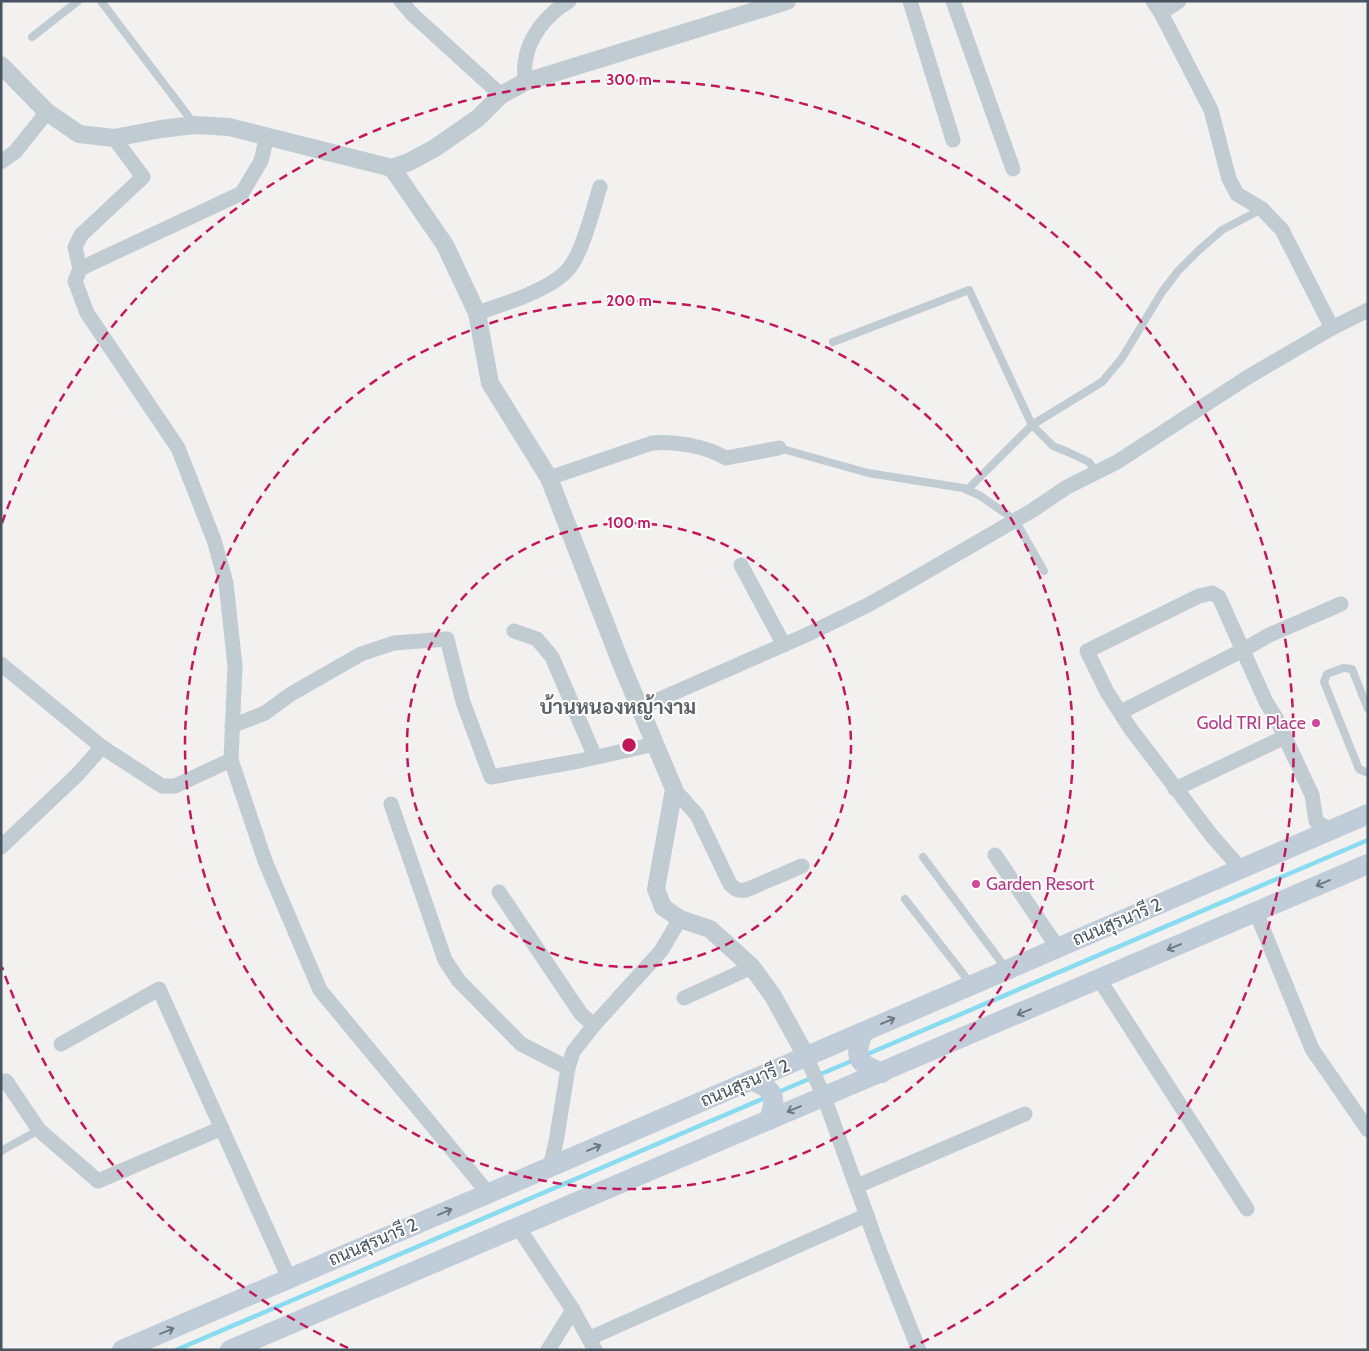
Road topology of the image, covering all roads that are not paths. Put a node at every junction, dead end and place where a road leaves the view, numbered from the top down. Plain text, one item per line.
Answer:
1 (78, 1) edge
2 (101, 1) edge
3 (401, 1) edge
4 (568, 1) edge
5 (787, 1) edge
6 (910, 1) edge
7 (952, 1) edge
8 (1179, 1) edge
9 (1157, 7) edge
10 (32, 37) dead end
11 (1, 66) edge
12 (525, 82) junction
13 (502, 95) junction
14 (47, 112) junction
15 (195, 125) junction
16 (268, 136) junction
17 (114, 138) junction
18 (953, 140) dead end
19 (1, 162) edge
20 (392, 168) junction
21 (1013, 169) dead end
22 (600, 187) dead end
23 (1262, 209) junction
24 (80, 269) junction
25 (1368, 310) edge
26 (476, 313) junction
27 (1332, 328) junction
28 (833, 342) dead end
29 (1032, 425) junction
30 (779, 448) joint
31 (1096, 472) junction
32 (549, 478) junction
33 (967, 490) junction
34 (1015, 520) junction
35 (741, 565) dead end
36 (1044, 570) dead end
37 (1341, 604) dead end
38 (514, 632) dead end
39 (784, 645) junction
40 (1243, 650) junction
41 (1, 664) edge
42 (640, 709) junction
43 (1368, 709) edge
44 (1121, 712) junction
45 (232, 726) junction
46 (1285, 737) junction
47 (656, 744) junction
48 (102, 747) junction
49 (595, 757) junction
50 (231, 760) junction
51 (1368, 773) edge
52 (1176, 788) junction
53 (674, 789) junction
54 (391, 804) dead end
55 (1368, 814) edge
56 (1330, 830) junction
57 (1, 847) edge
58 (995, 855) dead end
59 (923, 857) dead end
60 (1368, 864) edge
61 (802, 866) dead end
62 (1240, 869) junction
63 (499, 892) dead end
64 (904, 899) dead end
65 (1256, 912) junction
66 (680, 919) junction
67 (1058, 948) junction
68 (752, 967) junction
69 (1007, 970) junction
70 (1099, 980) junction
71 (972, 985) junction
72 (684, 998) dead end
73 (594, 1025) junction
74 (861, 1039) junction
75 (61, 1044) dead end
76 (808, 1061) junction
77 (568, 1068) junction
78 (875, 1070) junction
79 (6, 1080) dead end
80 (758, 1083) junction
81 (822, 1092) junction
82 (771, 1114) junction
83 (1025, 1114) dead end
84 (222, 1128) junction
85 (39, 1130) junction
86 (1368, 1130) edge
87 (1, 1151) edge
88 (550, 1167) junction
89 (857, 1186) junction
90 (488, 1194) junction
91 (1247, 1209) dead end
92 (867, 1215) junction
93 (518, 1227) junction
94 (289, 1278) junction
95 (573, 1310) junction
96 (592, 1344) edge
97 (122, 1350) edge
98 (230, 1350) edge
99 (548, 1350) edge
100 (920, 1350) edge

1 - 10 lane
2 - 15 lane
3 - 13 street
4 - 12 street
5 - 12 street
6 - 18 street
7 - 21 street
8 - 9 street
9 - 23 street
11 - 14 street
12 - 13 street
13 - 20 street
14 - 17 street
14 - 19 street
15 - 16 street
15 - 17 street
16 - 20 street
16 - 24 street
17 - 24 street
20 - 26 street
22 - 26 street
23 - 27 street
23 - 29 lane
24 - 45 street
25 - 27 street
26 - 32 street
27 - 31 street
28 - 29 lane
29 - 31 lane
29 - 33 lane
30 - 32 street
30 - 33 lane
31 - 34 street
32 - 42 street
33 - 34 lane
34 - 36 lane
34 - 39 street
35 - 39 street
37 - 40 street
38 - 49 street
39 - 42 street
40 - 44 street
40 - 44 street
40 - 46 street
41 - 48 street
42 - 47 street
43 - 51 lane
44 - 52 street
45 - 49 street
45 - 50 street
46 - 52 street
46 - 56 street
47 - 49 street
47 - 53 street
48 - 50 street
48 - 57 street
50 - 90 street
52 - 62 street
53 - 61 street
53 - 66 street
54 - 77 street
55 - 56 main road, ถนนสุรนารี 2
56 - 62 main road, ถนนสุรนารี 2
58 - 67 street
59 - 69 lane
60 -> 65 main road
62 - 67 main road, ถนนสุรนารี 2
63 - 73 street
64 - 71 lane
65 -> 70 main road
65 - 86 street
66 - 68 street
66 - 73 street
67 - 69 main road, ถนนสุรนารี 2
68 - 72 street
68 - 76 street
69 - 71 main road, ถนนสุรนารี 2
70 -> 78 main road
70 - 91 street
74 -> 71 main road, ถนนสุรนารี 2
73 - 77 street
74 - 76 main road, ถนนสุรนารี 2
74 - 78 main road
75 - 84 street
76 - 80 main road, ถนนสุรนารี 2
76 - 81 street
77 - 88 street
78 - 81 main road
79 - 85 street
80 - 82 main road
88 -> 80 main road, ถนนสุรนารี 2
81 -> 82 main road
81 - 89 street
82 - 93 main road
83 - 89 street
84 - 85 street
84 - 94 street
85 - 87 lane
88 - 90 main road, ถนนสุรนารี 2
89 - 92 street
94 -> 90 main road, ถนนสุรนารี 2
92 - 96 street
92 - 100 street
93 - 95 street
93 - 98 main road
97 -> 94 main road, ถนนสุรนารี 2
95 - 96 street
95 - 99 street

